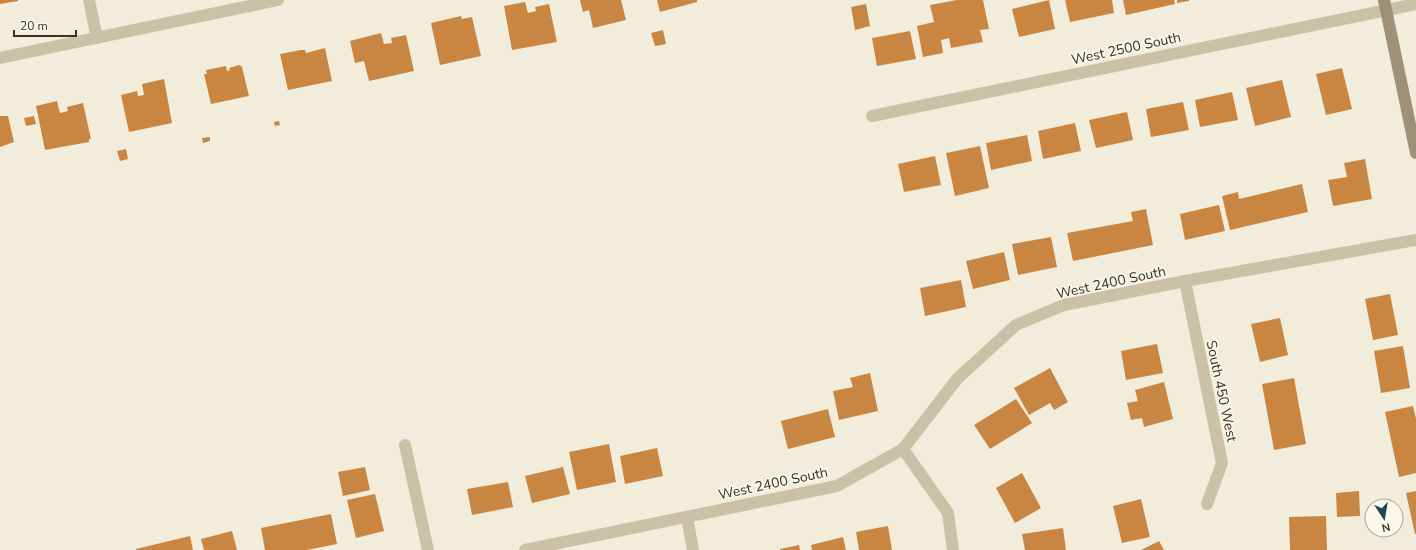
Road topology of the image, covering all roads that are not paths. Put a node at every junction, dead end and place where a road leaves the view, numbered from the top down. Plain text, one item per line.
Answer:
1 (89, 0) edge
2 (278, 0) edge
3 (1416, 4) edge
4 (1385, 5) edge
5 (97, 38) junction
6 (0, 58) edge
7 (872, 116) dead end
8 (1416, 153) edge
9 (1416, 240) edge
10 (1185, 281) junction
11 (405, 445) dead end
12 (903, 449) junction
13 (1206, 504) dead end
14 (687, 517) junction
15 (428, 550) edge
16 (525, 550) edge
17 (693, 550) edge
18 (953, 550) edge

1 - 5 street
2 - 5 street
3 - 4 street, West 2500 South
4 - 7 street, West 2500 South
4 - 8 street
5 - 6 street
9 - 10 street, West 2400 South
10 - 12 street, West 2400 South
10 - 13 street, South 450 West
11 - 15 street
12 - 14 street, West 2400 South
12 - 18 street
14 - 16 street, West 2400 South
14 - 17 street

